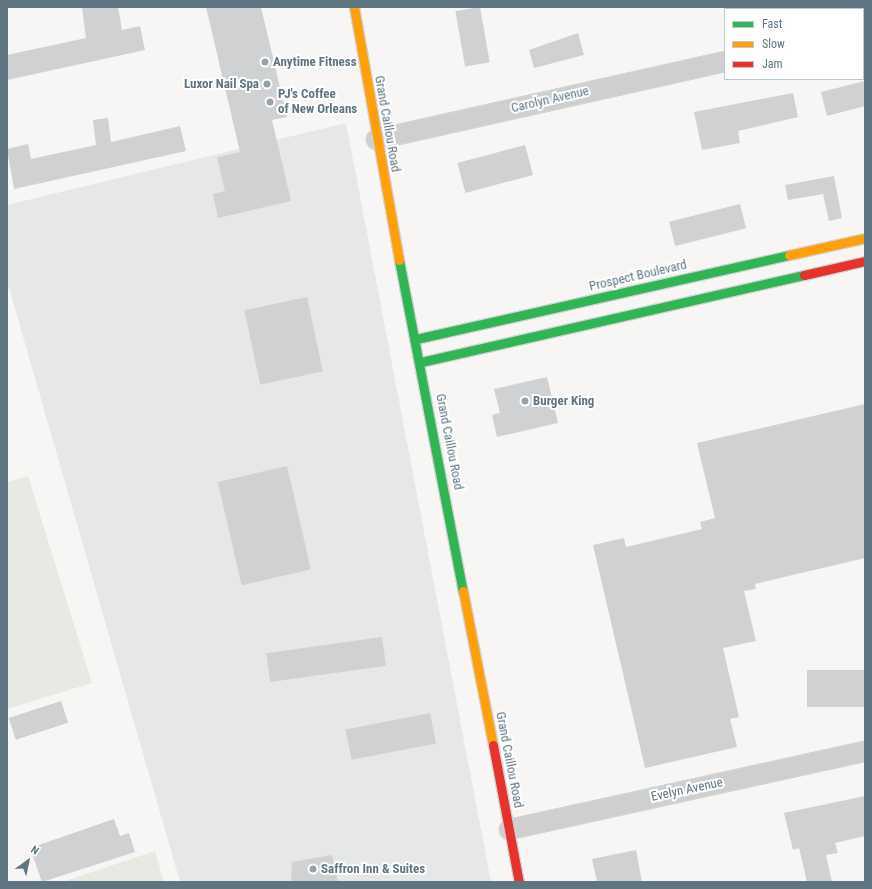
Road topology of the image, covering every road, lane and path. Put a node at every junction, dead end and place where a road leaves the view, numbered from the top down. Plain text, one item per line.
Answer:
1 (354, 7) edge
2 (724, 61) edge
3 (376, 139) junction
4 (865, 238) edge
5 (865, 261) edge
6 (416, 339) junction
7 (421, 362) junction
8 (865, 750) edge
9 (509, 829) junction
10 (519, 882) edge

1 - 3 main road, Grand Caillou Road
2 - 3 street, Carolyn Avenue
3 - 6 main road, Grand Caillou Road
4 - 6 main road, Prospect Boulevard
5 - 7 main road
6 - 7 main road, Grand Caillou Road
7 - 9 main road, Grand Caillou Road
8 - 9 street, Evelyn Avenue
9 - 10 main road, Grand Caillou Road

